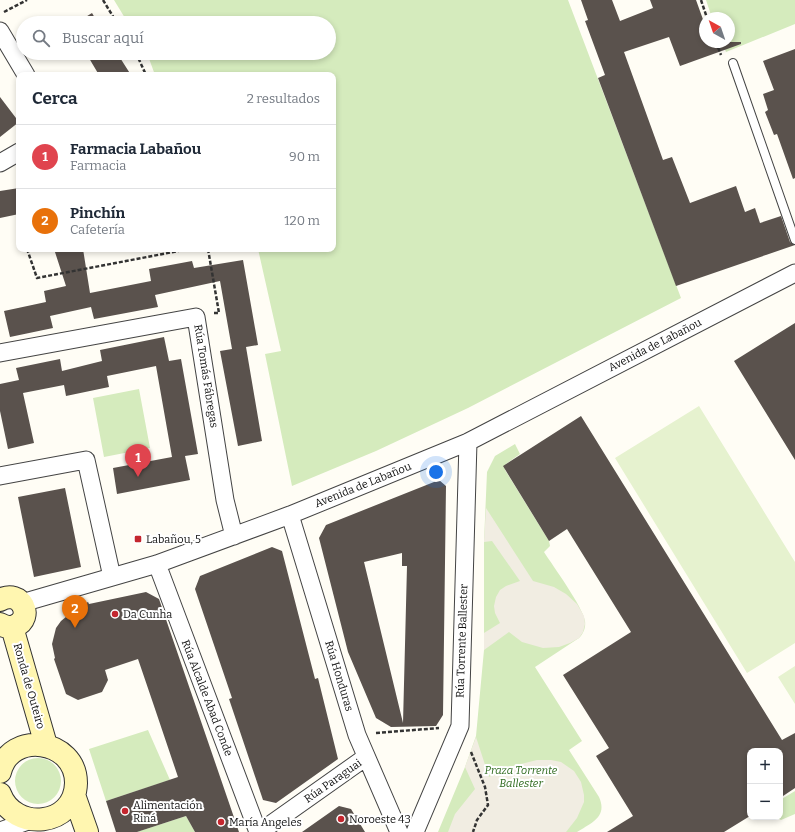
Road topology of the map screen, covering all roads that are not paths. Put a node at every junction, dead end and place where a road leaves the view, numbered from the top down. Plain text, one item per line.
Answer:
1 (0, 31) edge
2 (16, 58) edge
3 (17, 60) edge
4 (733, 63) dead end
5 (24, 72) edge
6 (16, 154) edge
7 (0, 163) edge
8 (795, 240) edge
9 (795, 273) edge
10 (0, 353) edge
11 (468, 442) junction
12 (0, 476) edge
13 (290, 515) junction
14 (234, 536) junction
15 (157, 564) junction
16 (112, 577) junction
17 (6, 596) edge
18 (6, 626) edge
19 (46, 745) junction
20 (366, 757) junction
21 (0, 770) edge
22 (0, 794) edge
23 (74, 795) junction
24 (35, 825) edge
25 (0, 831) edge
26 (87, 832) edge
27 (259, 832) edge
28 (400, 832) edge
29 (415, 832) edge

1 - 2 street
3 - 5 street
4 - 8 lane
6 - 7 street
9 - 11 street, Avenida de Labañou
10 - 14 street, Rúa Tomás Fábregas
11 - 13 street, Avenida de Labañou
11 - 29 street, Rúa Torrente Ballester
12 - 16 street
13 - 14 street, Avenida de Labañou
13 - 20 street, Rúa Honduras
14 - 15 street, Avenida de Labañou
15 - 16 street, Avenida de Labañou
15 - 27 street, Rúa Alcalde Abad Conde
16 - 17 street, Avenida de Labañou
17 - 18 street, Ronda de Outeiro
18 - 19 street, Ronda de Outeiro
19 - 21 street, Ronda de Outeiro
19 - 23 street
20 - 27 street, Rúa Paraguai
20 - 28 street, Rúa Honduras
22 - 24 street
23 - 24 street
23 - 26 street
24 - 25 street

